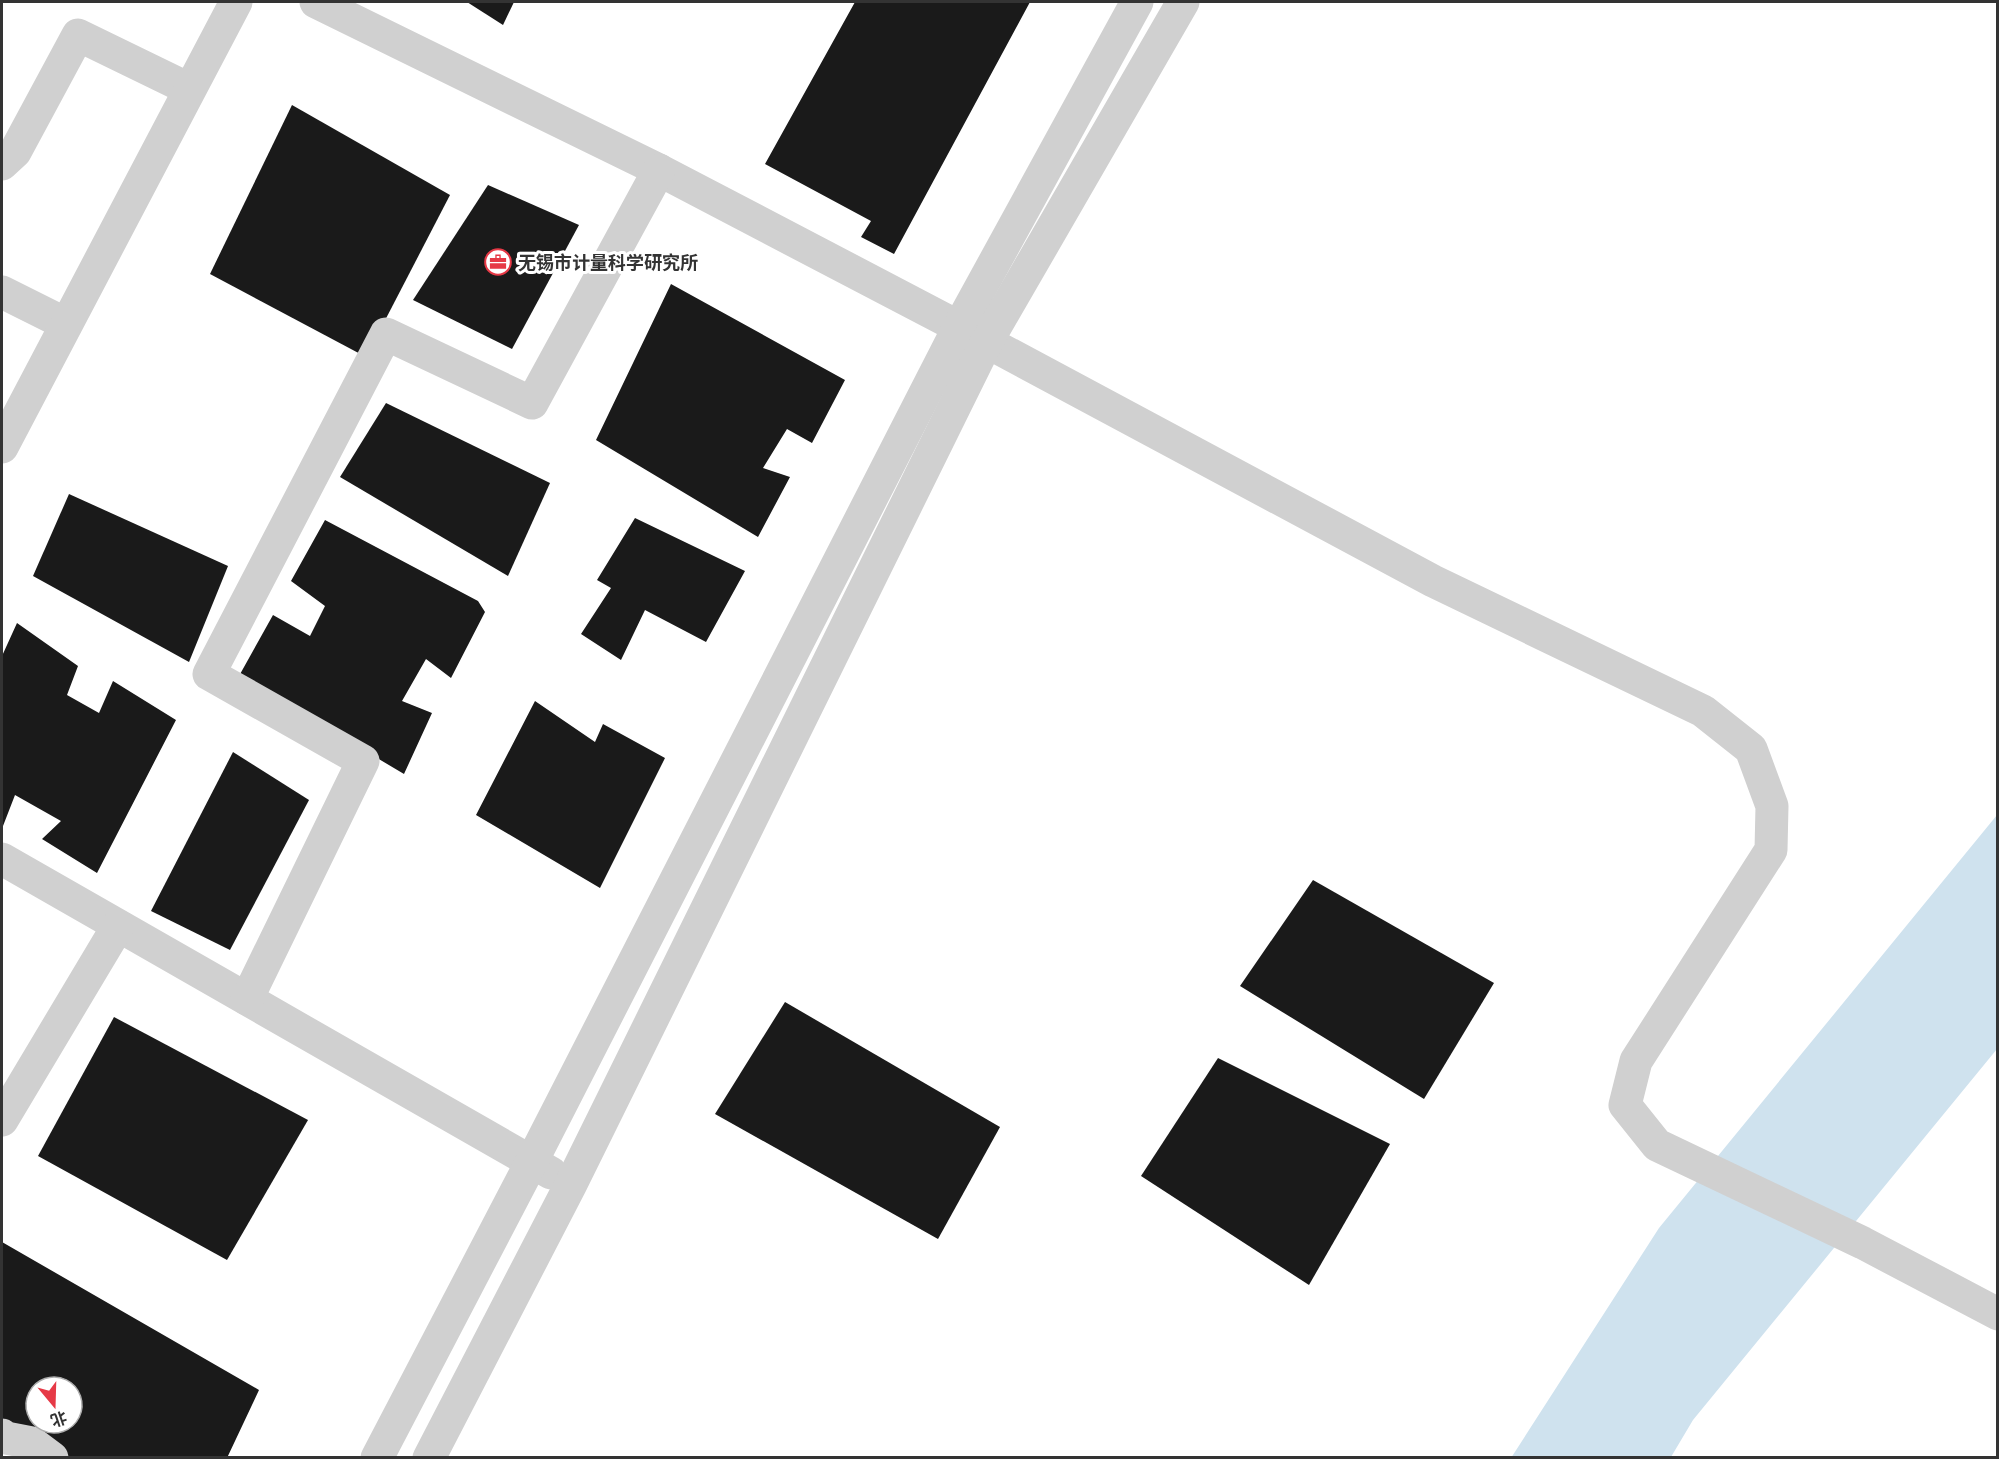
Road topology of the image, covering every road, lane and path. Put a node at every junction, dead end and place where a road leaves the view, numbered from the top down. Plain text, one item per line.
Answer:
1 (236, 2) edge
2 (316, 2) edge
3 (1137, 2) edge
4 (1183, 2) edge
5 (189, 89) junction
6 (2, 164) edge
7 (659, 170) junction
8 (2, 292) edge
9 (66, 324) junction
10 (972, 335) junction
11 (2, 447) edge
12 (2, 859) edge
13 (118, 926) junction
14 (247, 999) junction
15 (2, 1120) edge
16 (531, 1163) junction
17 (571, 1184) junction
18 (1998, 1314) edge
19 (2, 1435) edge
20 (52, 1458) edge
21 (377, 1458) edge
22 (429, 1458) edge

1 - 5 street
2 - 7 street
3 - 10 street
4 - 10 street
5 - 6 street
5 - 9 street
7 - 10 street
7 - 14 street
8 - 9 street
9 - 11 street
10 - 16 street
10 - 17 street
10 - 18 street
12 - 13 street
13 - 14 street
13 - 15 street
14 - 16 street
16 - 17 street
16 - 21 street
17 - 22 street
19 - 20 street

